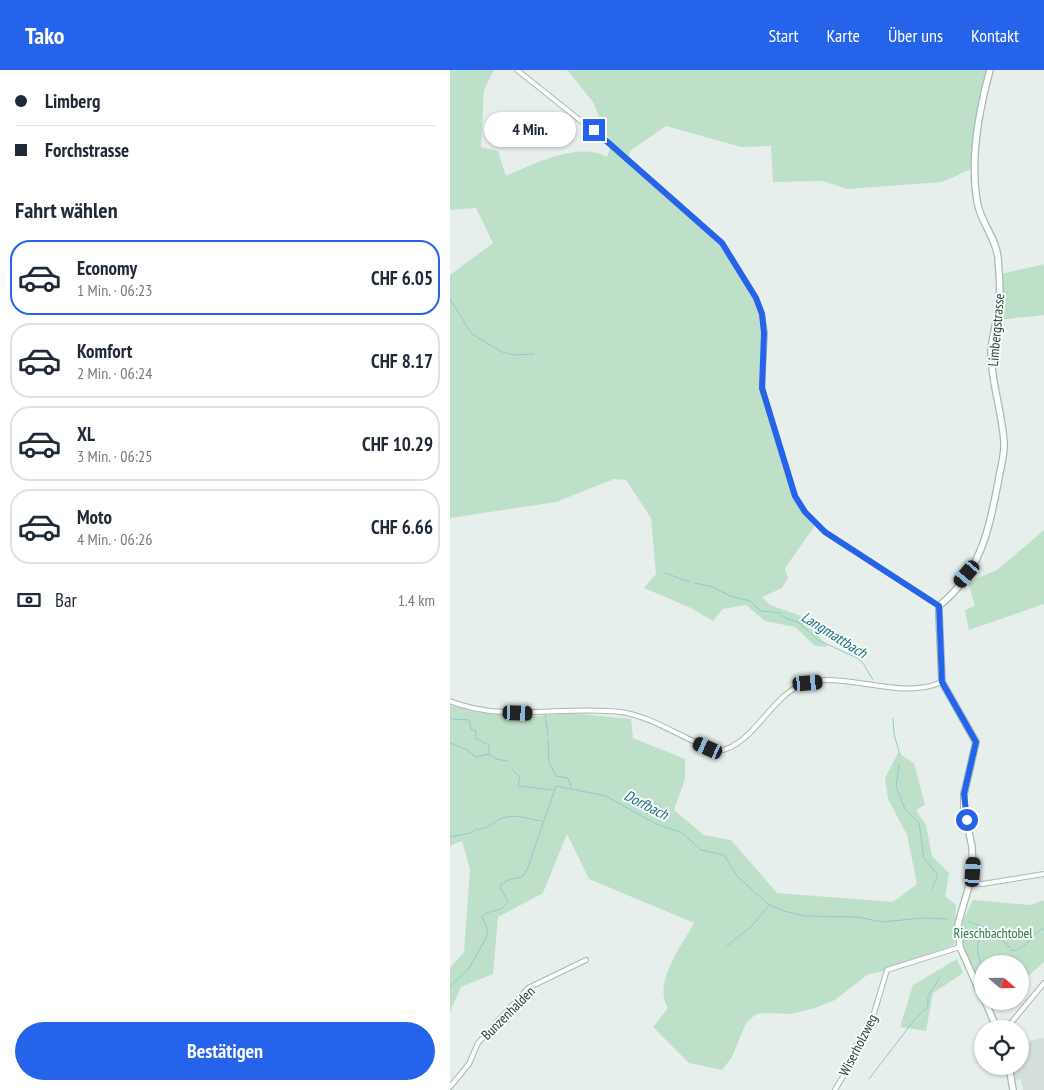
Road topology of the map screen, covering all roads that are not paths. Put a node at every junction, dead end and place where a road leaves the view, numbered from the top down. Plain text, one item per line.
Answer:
1 (517, 70) edge
2 (990, 70) edge
3 (939, 606) junction
4 (942, 682) junction
5 (450, 701) edge
6 (1044, 874) edge
7 (970, 882) junction
8 (960, 947) junction
9 (586, 960) dead end
10 (974, 979) edge
11 (1044, 983) edge
12 (1013, 1020) edge
13 (1010, 1075) edge
14 (450, 1087) edge
15 (836, 1090) edge
16 (1013, 1090) edge

1 - 3 street
2 - 3 street, Limbergstrasse
3 - 4 street
4 - 5 street
4 - 7 street
6 - 7 street
7 - 8 street
8 - 10 street
8 - 15 street, Wiserholzweg
9 - 14 street, Bunzenhalden
11 - 12 street
13 - 16 street

